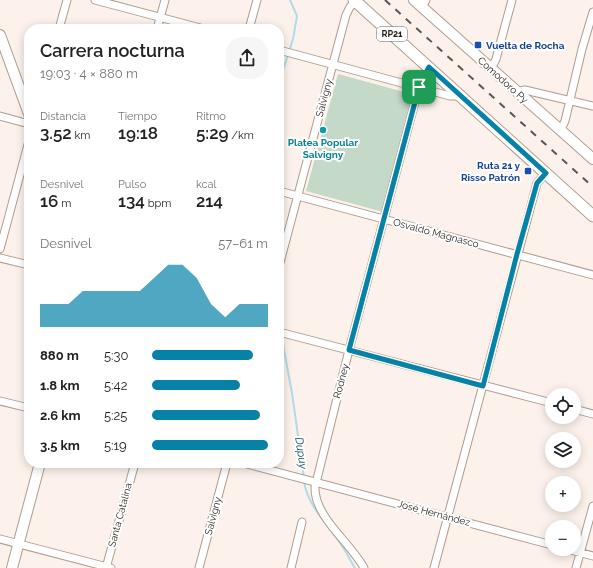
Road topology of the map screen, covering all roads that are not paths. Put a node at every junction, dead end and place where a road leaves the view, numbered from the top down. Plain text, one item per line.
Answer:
1 (67, 0) edge
2 (95, 0) edge
3 (165, 0) edge
4 (257, 0) edge
5 (354, 0) edge
6 (512, 0) edge
7 (421, 2) edge
8 (593, 12) edge
9 (160, 17) junction
10 (60, 24) edge
11 (158, 24) edge
12 (186, 24) edge
13 (250, 24) edge
14 (0, 35) edge
15 (284, 51) edge
16 (332, 65) junction
17 (429, 67) junction
18 (491, 69) junction
19 (419, 87) junction
20 (516, 92) junction
21 (460, 96) junction
22 (24, 100) edge
23 (570, 100) junction
24 (593, 106) edge
25 (0, 116) edge
26 (24, 123) edge
27 (560, 131) junction
28 (24, 159) edge
29 (593, 159) edge
30 (546, 173) junction
31 (284, 192) edge
32 (298, 196) junction
33 (593, 216) edge
34 (384, 219) junction
35 (0, 248) edge
36 (284, 248) edge
37 (517, 254) junction
38 (0, 258) edge
39 (24, 264) edge
40 (593, 275) edge
41 (284, 334) edge
42 (349, 350) junction
43 (483, 386) junction
44 (0, 401) edge
45 (545, 401) edge
46 (24, 407) edge
47 (581, 411) edge
48 (593, 414) edge
49 (39, 468) edge
50 (134, 468) edge
51 (226, 468) edge
52 (262, 468) edge
53 (315, 481) junction
54 (593, 506) edge
55 (447, 517) junction
56 (302, 522) dead end
57 (0, 539) edge
58 (18, 543) junction
59 (545, 543) edge
60 (581, 553) joint
61 (580, 556) edge
62 (593, 556) edge
63 (12, 568) edge
64 (108, 568) edge
65 (199, 568) edge
66 (291, 568) edge
67 (364, 568) edge
68 (434, 568) edge
69 (576, 568) edge

1 - 10 street
2 - 9 street
3 - 9 street
4 - 13 street
5 - 16 street, Salvigny
5 - 17 main road, RP21
6 - 18 street
7 - 18 main road, Comodoro Py
8 - 23 street
9 - 11 street
9 - 12 street
14 - 22 main road
15 - 16 street
16 - 19 street
16 - 32 street, Salvigny
17 - 19 street, Rodney
17 - 21 main road, RP21
18 - 20 main road, Comodoro Py
19 - 21 street
19 - 34 street, Rodney
20 - 23 street
20 - 27 main road, Comodoro Py
21 - 30 main road, RP21
23 - 24 street
23 - 27 street
25 - 26 street
27 - 29 main road, Comodoro Py
28 - 35 street
30 - 33 main road, RP21
30 - 37 street
31 - 32 street, Osvaldo Magnasco
32 - 34 street, Osvaldo Magnasco
32 - 36 street, Salvigny
34 - 37 street, Osvaldo Magnasco
34 - 42 street, Rodney
37 - 40 street, Osvaldo Magnasco
37 - 43 street
38 - 39 street
41 - 42 street
42 - 43 street
42 - 53 street, Rodney
43 - 45 street
43 - 55 street
44 - 46 street
47 - 48 street
49 - 58 main road
50 - 64 street, Santa Catalina
51 - 65 street, Salvigny
52 - 53 street, José Hernández
53 - 55 street, José Hernández
53 - 67 street, Rodney
54 - 60 street
55 - 59 street, José Hernández
55 - 68 street
56 - 66 street
57 - 58 street
58 - 63 main road
58 - 64 street
60 - 62 street
61 - 69 street

